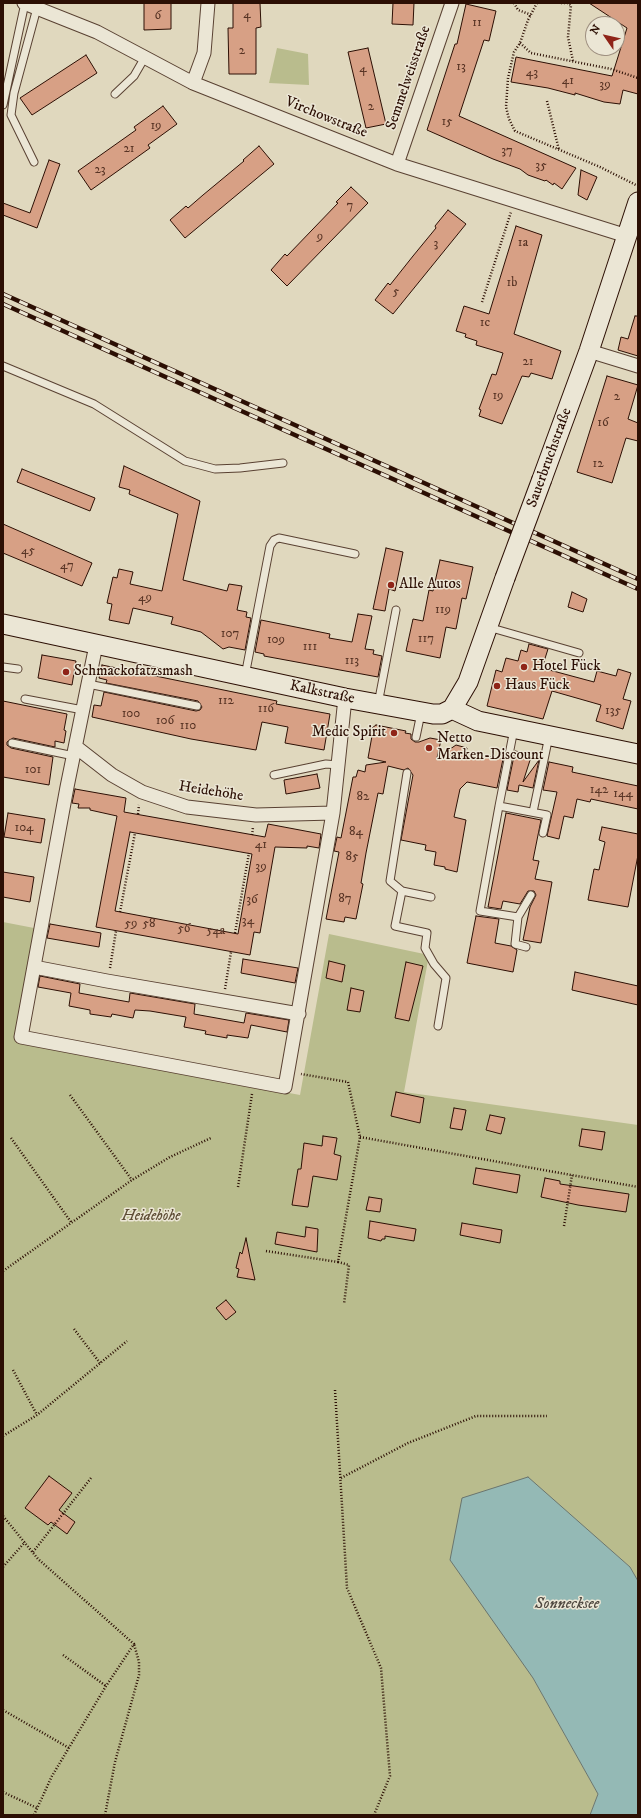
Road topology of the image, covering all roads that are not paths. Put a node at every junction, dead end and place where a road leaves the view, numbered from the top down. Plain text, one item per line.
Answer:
1 (208, 3) edge
2 (452, 3) edge
3 (29, 5) edge
4 (144, 57) junction
5 (194, 83) junction
6 (115, 94) dead end
7 (3, 105) edge
8 (34, 162) dead end
9 (397, 164) junction
10 (638, 202) edge
11 (627, 236) junction
12 (589, 351) junction
13 (3, 366) edge
14 (638, 366) edge
15 (283, 463) dead end
16 (356, 554) dead end
17 (396, 610) dead end
18 (3, 624) edge
19 (488, 627) junction
20 (96, 645) junction
21 (579, 654) dead end
22 (3, 667) edge
23 (18, 669) dead end
24 (245, 676) junction
25 (88, 684) junction
26 (345, 698) junction
27 (25, 699) dead end
28 (378, 704) junction
29 (198, 706) dead end
30 (452, 709) junction
31 (83, 710) junction
32 (421, 712) junction
33 (514, 729) junction
34 (549, 736) junction
35 (416, 737) dead end
36 (12, 743) dead end
37 (75, 752) junction
38 (638, 754) edge
39 (338, 765) junction
40 (407, 773) dead end
41 (274, 775) dead end
42 (499, 806) junction
43 (532, 812) junction
44 (333, 813) junction
45 (543, 834) dead end
46 (402, 891) junction
47 (531, 895) dead end
48 (431, 897) dead end
49 (518, 917) junction
50 (526, 947) dead end
51 (34, 967) junction
52 (299, 1014) junction
53 (438, 1026) dead end

1 - 5 street
2 - 9 street, Semmelweisstraße
3 - 4 street, Virchowstraße
3 - 7 lane
3 - 8 lane
4 - 5 street, Virchowstraße
4 - 6 lane
5 - 9 street, Virchowstraße
9 - 11 street, Virchowstraße
10 - 11 street, Sauerbruchstraße
11 - 12 street, Sauerbruchstraße
12 - 14 street
12 - 19 street, Sauerbruchstraße, bridge
13 - 15 lane
16 - 24 lane
17 - 28 lane
18 - 20 street, Kalkstraße
19 - 21 lane
19 - 30 street, Sauerbruchstraße
20 - 24 street, Kalkstraße
20 - 25 street
22 - 23 lane
24 - 26 street, Kalkstraße
25 - 29 lane
25 - 31 street
26 - 28 street, Kalkstraße
26 - 39 street
27 - 31 lane
28 - 32 street, Kalkstraße
30 - 32 street, Kalkstraße
30 - 33 street
31 - 37 street
32 - 35 lane
33 - 34 street
33 - 42 lane
34 - 38 street
34 - 43 lane
36 - 37 lane
37 - 44 street, Heidehöhe
37 - 51 street
39 - 41 lane
39 - 44 street
40 - 46 lane
42 - 43 lane
42 - 49 lane
43 - 45 lane
44 - 52 street
46 - 48 lane
46 - 53 lane
47 - 49 lane
49 - 50 lane
51 - 52 street
51 - 52 street

